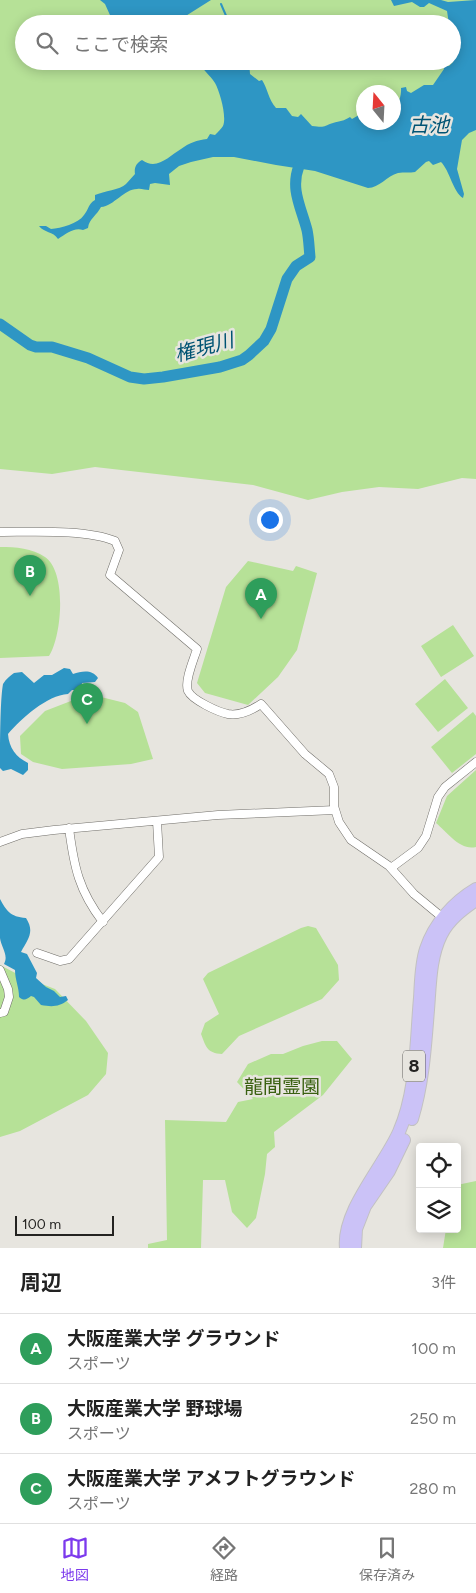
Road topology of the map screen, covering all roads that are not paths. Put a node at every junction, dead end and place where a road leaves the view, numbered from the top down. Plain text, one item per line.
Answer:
1 (0, 532) edge
2 (476, 762) edge
3 (335, 810) junction
4 (157, 821) junction
5 (69, 828) junction
6 (0, 842) edge
7 (391, 868) junction
8 (476, 889) edge
9 (476, 900) edge
10 (443, 918) junction
11 (102, 922) junction
12 (37, 953) dead end
13 (0, 970) edge
14 (0, 1013) edge
15 (346, 1248) edge
16 (355, 1248) edge

1 - 3 street
2 - 7 street
3 - 4 street
3 - 7 street
4 - 5 street
4 - 11 street
5 - 6 street
5 - 11 street
7 - 10 street
8 - 10 main road, 8
9 - 16 main road, 8
10 - 15 main road, 8
11 - 12 street
13 - 14 street

